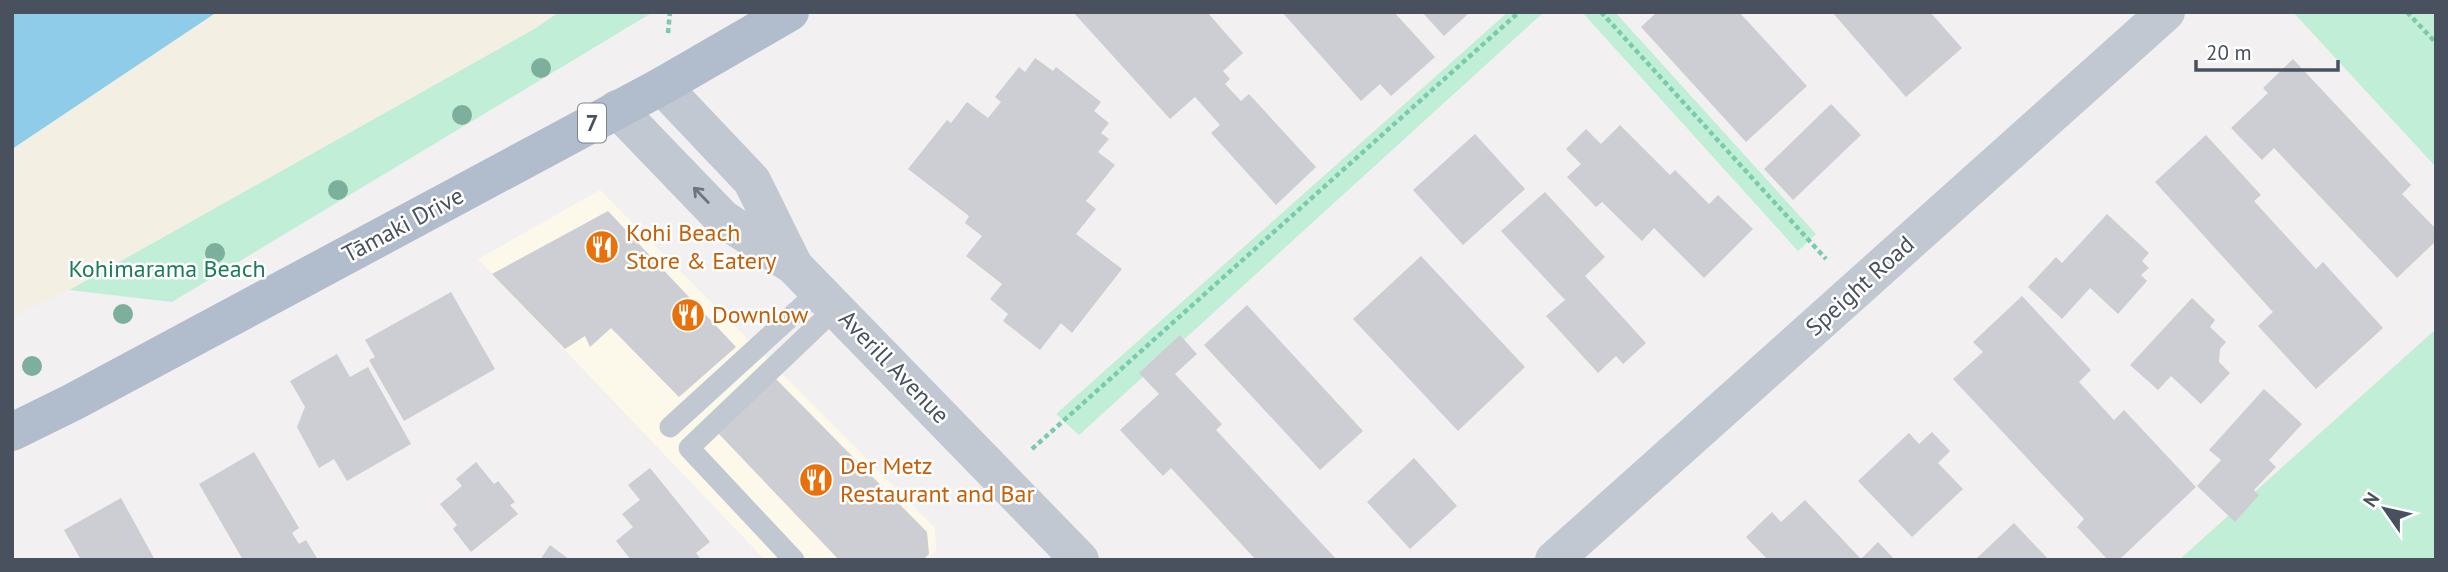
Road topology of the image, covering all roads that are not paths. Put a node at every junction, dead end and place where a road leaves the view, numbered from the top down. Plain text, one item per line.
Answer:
1 (790, 12) edge
2 (2166, 12) edge
3 (662, 86) junction
4 (617, 109) junction
5 (816, 288) junction
6 (670, 427) dead end
7 (12, 432) edge
8 (1066, 555) edge
9 (794, 560) edge
10 (1554, 560) edge

1 - 3 main road, Tāmaki Drive / 7
2 - 10 street, Speight Road
3 - 4 main road, Tāmaki Drive / 7
3 - 5 street, Averill Avenue
5 -> 4 street, Averill Avenue
4 - 7 main road, Tāmaki Drive / 7
5 - 6 lane
5 - 8 street, Averill Avenue
5 - 9 lane

